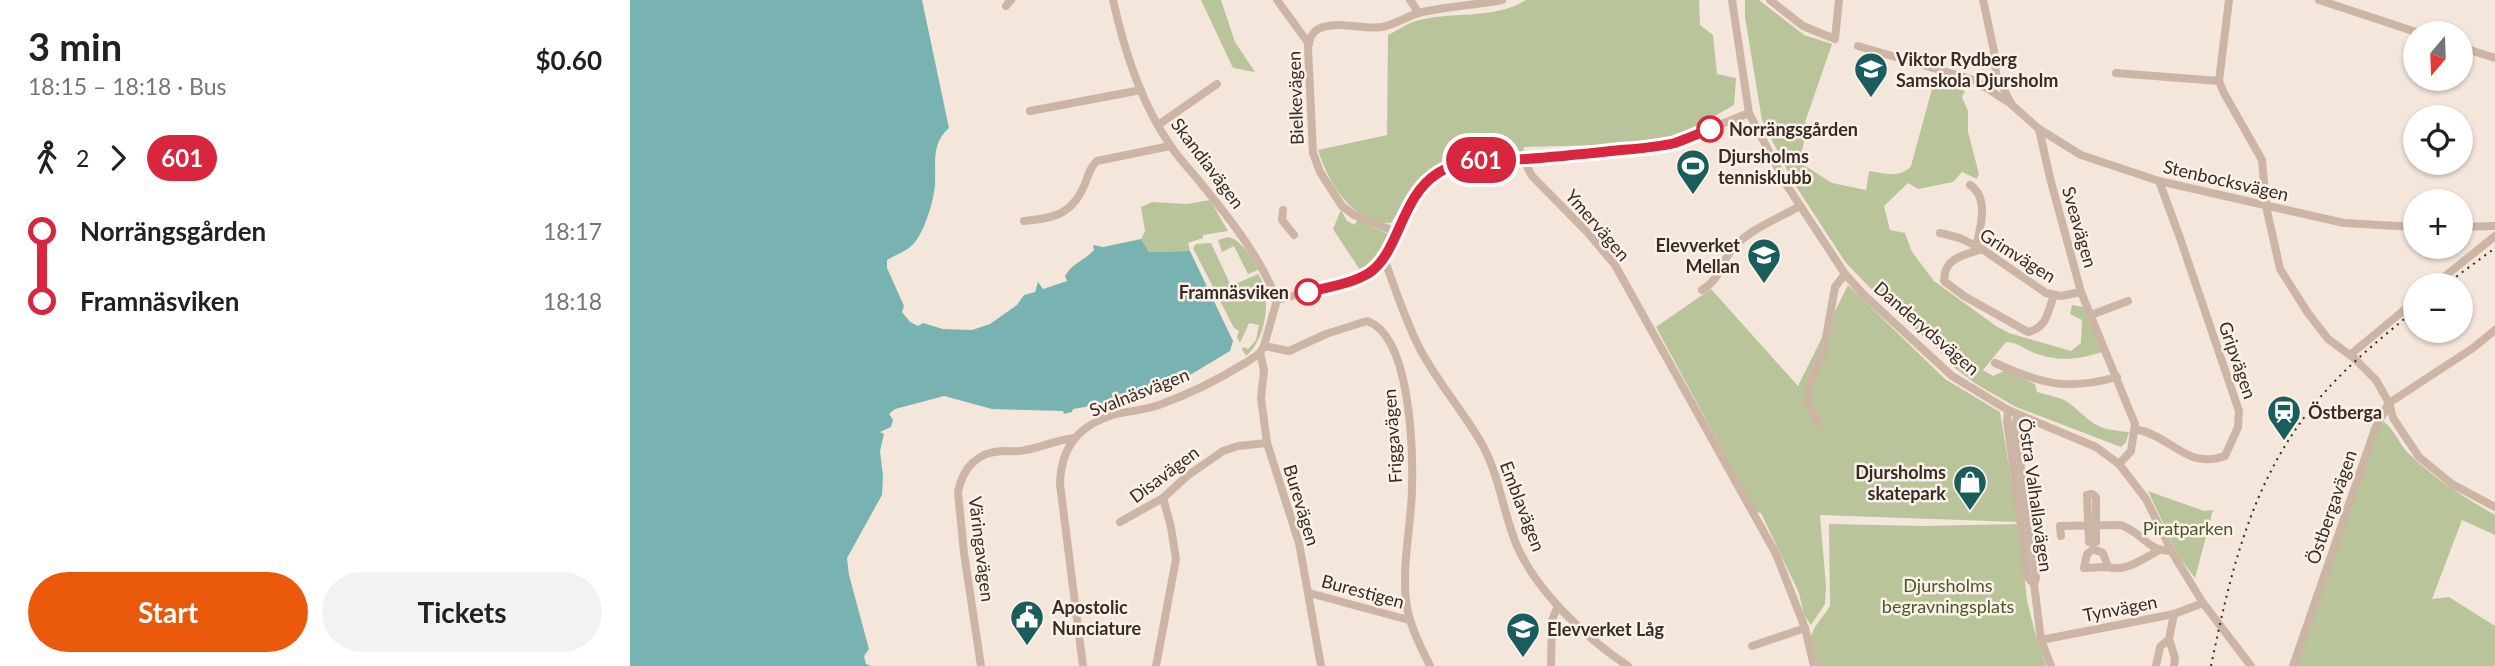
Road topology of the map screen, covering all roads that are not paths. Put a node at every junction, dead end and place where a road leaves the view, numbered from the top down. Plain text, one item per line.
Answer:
1 (1113, 0) edge
2 (1277, 0) edge
3 (1410, 0) edge
4 (1503, 0) edge
5 (1732, 0) edge
6 (1770, 0) edge
7 (1839, 0) edge
8 (1983, 0) edge
9 (2229, 0) edge
10 (2319, 0) edge
11 (2329, 2) edge
12 (1418, 12) junction
13 (2403, 27) edge
14 (1308, 44) junction
15 (1858, 46) dead end
16 (2473, 51) edge
17 (2495, 58) edge
18 (2116, 73) dead end
19 (1996, 74) junction
20 (1974, 80) junction
21 (2219, 80) junction
22 (1217, 84) dead end
23 (1141, 90) junction
24 (2012, 106) junction
25 (1030, 111) dead end
26 (1749, 113) junction
27 (1158, 125) junction
28 (2039, 129) junction
29 (1170, 146) junction
30 (1523, 159) junction
31 (2159, 181) junction
32 (1970, 185) dead end
33 (1800, 206) junction
34 (2266, 206) junction
35 (1283, 210) dead end
36 (1024, 221) dead end
37 (2403, 226) edge
38 (2495, 226) edge
39 (2473, 227) edge
40 (1396, 232) junction
41 (1940, 233) dead end
42 (1294, 235) dead end
43 (2495, 236) edge
44 (1979, 247) junction
45 (1384, 258) junction
46 (2449, 273) edge
47 (1845, 274) junction
48 (1702, 290) dead end
49 (2081, 292) junction
50 (2054, 295) junction
51 (1277, 300) junction
52 (2128, 302) dead end
53 (2403, 311) edge
54 (2091, 315) junction
55 (2495, 330) edge
56 (1262, 350) junction
57 (2350, 355) junction
58 (1995, 363) dead end
59 (2117, 377) junction
60 (2389, 403) junction
61 (2008, 410) junction
62 (2018, 415) junction
63 (1818, 423) dead end
64 (2135, 429) junction
65 (1074, 438) junction
66 (1267, 443) junction
67 (2119, 464) junction
68 (1163, 498) junction
69 (2495, 507) edge
70 (1121, 522) dead end
71 (2087, 524) junction
72 (2097, 524) junction
73 (2061, 536) dead end
74 (2158, 551) junction
75 (2171, 551) junction
76 (2108, 567) dead end
77 (2034, 584) junction
78 (1309, 593) junction
79 (2203, 603) junction
80 (1559, 606) junction
81 (2174, 614) junction
82 (1409, 620) junction
83 (1805, 628) junction
84 (2169, 639) junction
85 (2041, 640) junction
86 (1752, 646) dead end
87 (981, 666) edge
88 (1083, 666) edge
89 (1156, 666) edge
90 (1321, 666) edge
91 (1430, 666) edge
92 (1551, 666) edge
93 (1628, 666) edge
94 (1814, 666) edge
95 (2051, 666) edge
96 (2156, 666) edge
97 (2174, 666) edge
98 (2251, 666) edge
99 (2292, 666) edge

1 - 23 street, Skandiavägen
2 - 14 street
3 - 12 street
4 - 12 street, Bielkevägen
5 - 26 street, Danderydsvägen
6 - 7 street
8 - 19 street
9 - 21 street
10 - 11 street
11 - 13 street
12 - 14 street, Bielkevägen
14 - 40 street, Bielkevägen
15 - 20 street
16 - 17 street
18 - 21 street
19 - 20 street
19 - 24 street
20 - 24 street
21 - 34 street
22 - 27 street
23 - 25 street
23 - 27 street, Skandiavägen
24 - 28 street
26 - 30 street
26 - 33 street, Danderydsvägen
27 - 29 street, Skandiavägen
28 - 31 street, Stenbocksvägen
28 - 49 street, Sveavägen
29 - 36 street
29 - 51 street, Skandiavägen
30 - 40 street
30 - 83 street, Ymervägen
31 - 34 street, Stenbocksvägen
31 - 64 street, Gripvägen
32 - 44 street
33 - 47 street, Danderydsvägen
33 - 48 street
34 - 37 street, Stenbocksvägen
34 - 57 street
35 - 42 street
38 - 39 street
40 - 45 street
41 - 44 street, Grimvägen
43 - 46 street
44 - 50 street, Grimvägen
44 - 50 street
45 - 51 street
45 - 80 street, Emblavägen
47 - 61 street, Danderydsvägen
47 - 63 street
49 - 50 street, Grimvägen
49 - 54 street, Sveavägen
51 - 56 street
52 - 54 street
53 - 57 street
54 - 59 street, Sveavägen
55 - 60 street
56 - 65 street, Svalnäsvägen
56 - 66 street, Burevägen
56 - 82 street, Friggavägen
57 - 60 street
58 - 59 street
59 - 64 street, Sveavägen
60 - 69 street
60 - 99 street, Östbergavägen
61 - 62 street, Danderydsvägen
61 - 77 street, Östra Valhallavägen
62 - 67 street, Danderydsvägen
62 - 77 street, Östra Valhallavägen
64 - 67 street
65 - 87 street, Väringavägen
65 - 88 street, Svalnäsvägen
66 - 68 street, Disavägen
66 - 78 street, Burevägen
67 - 75 street, Danderydsvägen
68 - 70 street, Disavägen
68 - 89 street
71 - 72 street
71 - 72 street
71 - 72 street
71 - 73 street
72 - 74 street
74 - 75 street
74 - 76 street
75 - 79 street, Danderydsvägen
77 - 85 street, Östra Valhallavägen
78 - 82 street, Burestigen
78 - 90 street, Burevägen
79 - 81 street, Tynvägen
79 - 98 street, Danderydsvägen
80 - 92 street
80 - 93 street, Emblavägen
81 - 84 street
81 - 85 street, Tynvägen
82 - 91 street, Friggavägen
83 - 86 street
83 - 94 street, Ymervägen
84 - 96 street
84 - 97 street
85 - 95 street, Östra Valhallavägen

